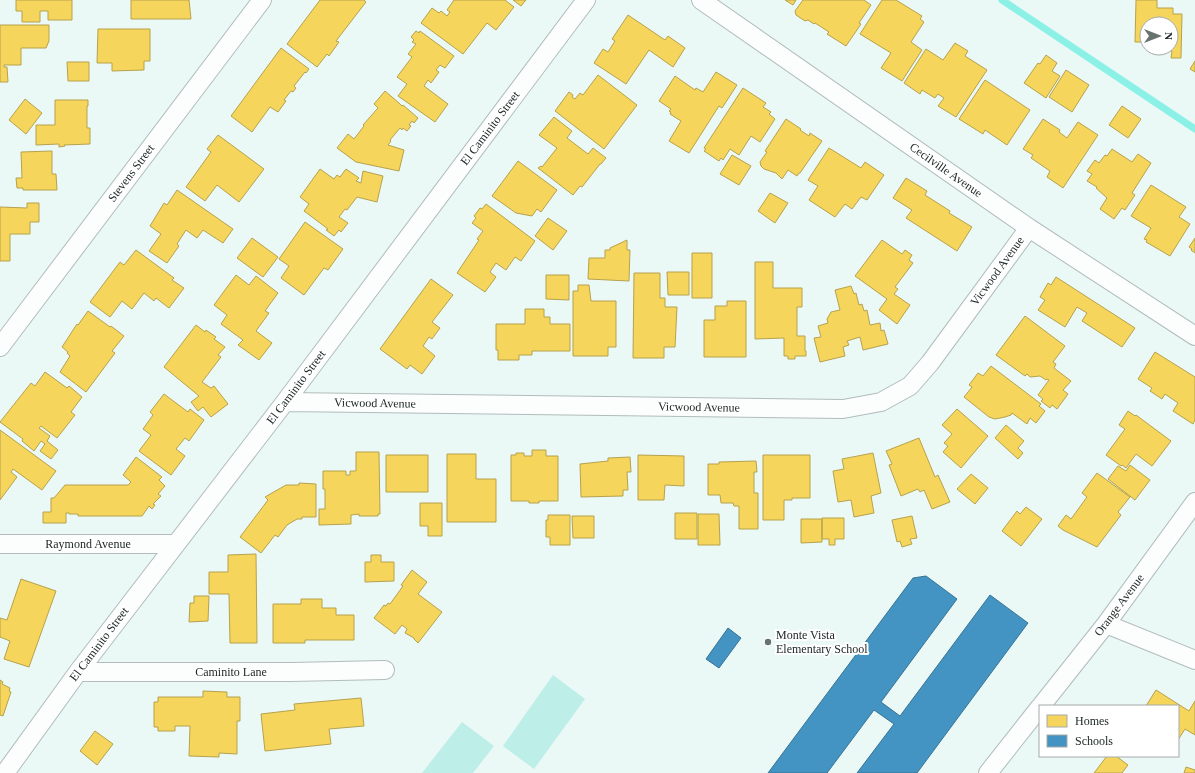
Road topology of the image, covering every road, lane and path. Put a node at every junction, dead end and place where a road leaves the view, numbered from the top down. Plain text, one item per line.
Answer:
1 (262, 0) edge
2 (586, 0) edge
3 (701, 0) edge
4 (1029, 228) junction
5 (1195, 336) edge
6 (0, 347) edge
7 (285, 402) junction
8 (1195, 502) edge
9 (0, 544) edge
10 (176, 544) junction
11 (1106, 624) junction
12 (1195, 660) edge
13 (385, 670) dead end
14 (78, 672) junction
15 (1043, 705) edge
16 (1039, 709) edge
17 (5, 773) edge
18 (988, 773) edge

1 - 6 street, Stevens Street
2 - 7 street, El Caminito Street
3 - 4 street, Cecilville Avenue
4 - 5 street, Cecilville Avenue
4 - 7 street, Vicwood Avenue
7 - 10 street, El Caminito Street
8 - 11 street, Orange Avenue
9 - 10 street, Raymond Avenue
10 - 14 street, El Caminito Street
11 - 12 street
11 - 15 street, Orange Avenue
13 - 14 street, Caminito Lane
14 - 17 street, El Caminito Street
16 - 18 street, Orange Avenue

